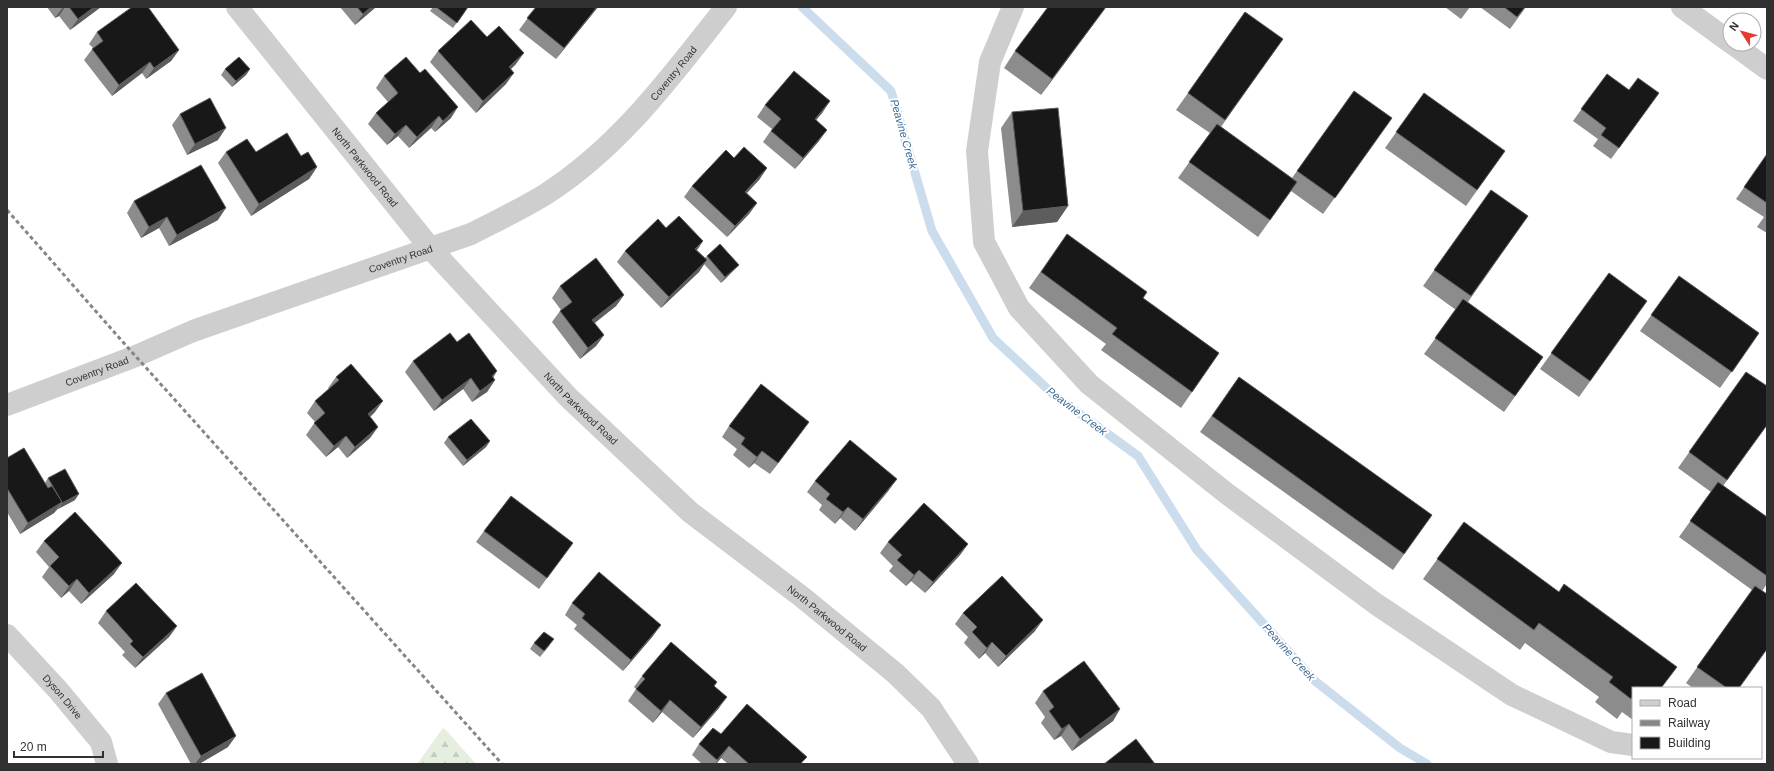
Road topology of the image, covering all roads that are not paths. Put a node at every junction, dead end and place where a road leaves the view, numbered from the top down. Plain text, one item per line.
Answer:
1 (237, 7) edge
2 (726, 7) edge
3 (1013, 7) edge
4 (1682, 7) edge
5 (1722, 36) edge
6 (1743, 52) edge
7 (1767, 69) edge
8 (432, 249) junction
9 (7, 405) edge
10 (7, 635) edge
11 (1632, 745) edge
12 (107, 764) edge
13 (968, 764) edge

1 - 8 street, North Parkwood Road
2 - 8 street, Coventry Road
3 - 11 street
4 - 5 street
6 - 7 street
8 - 9 street, Coventry Road
8 - 13 street, North Parkwood Road
10 - 12 street, Dyson Drive

